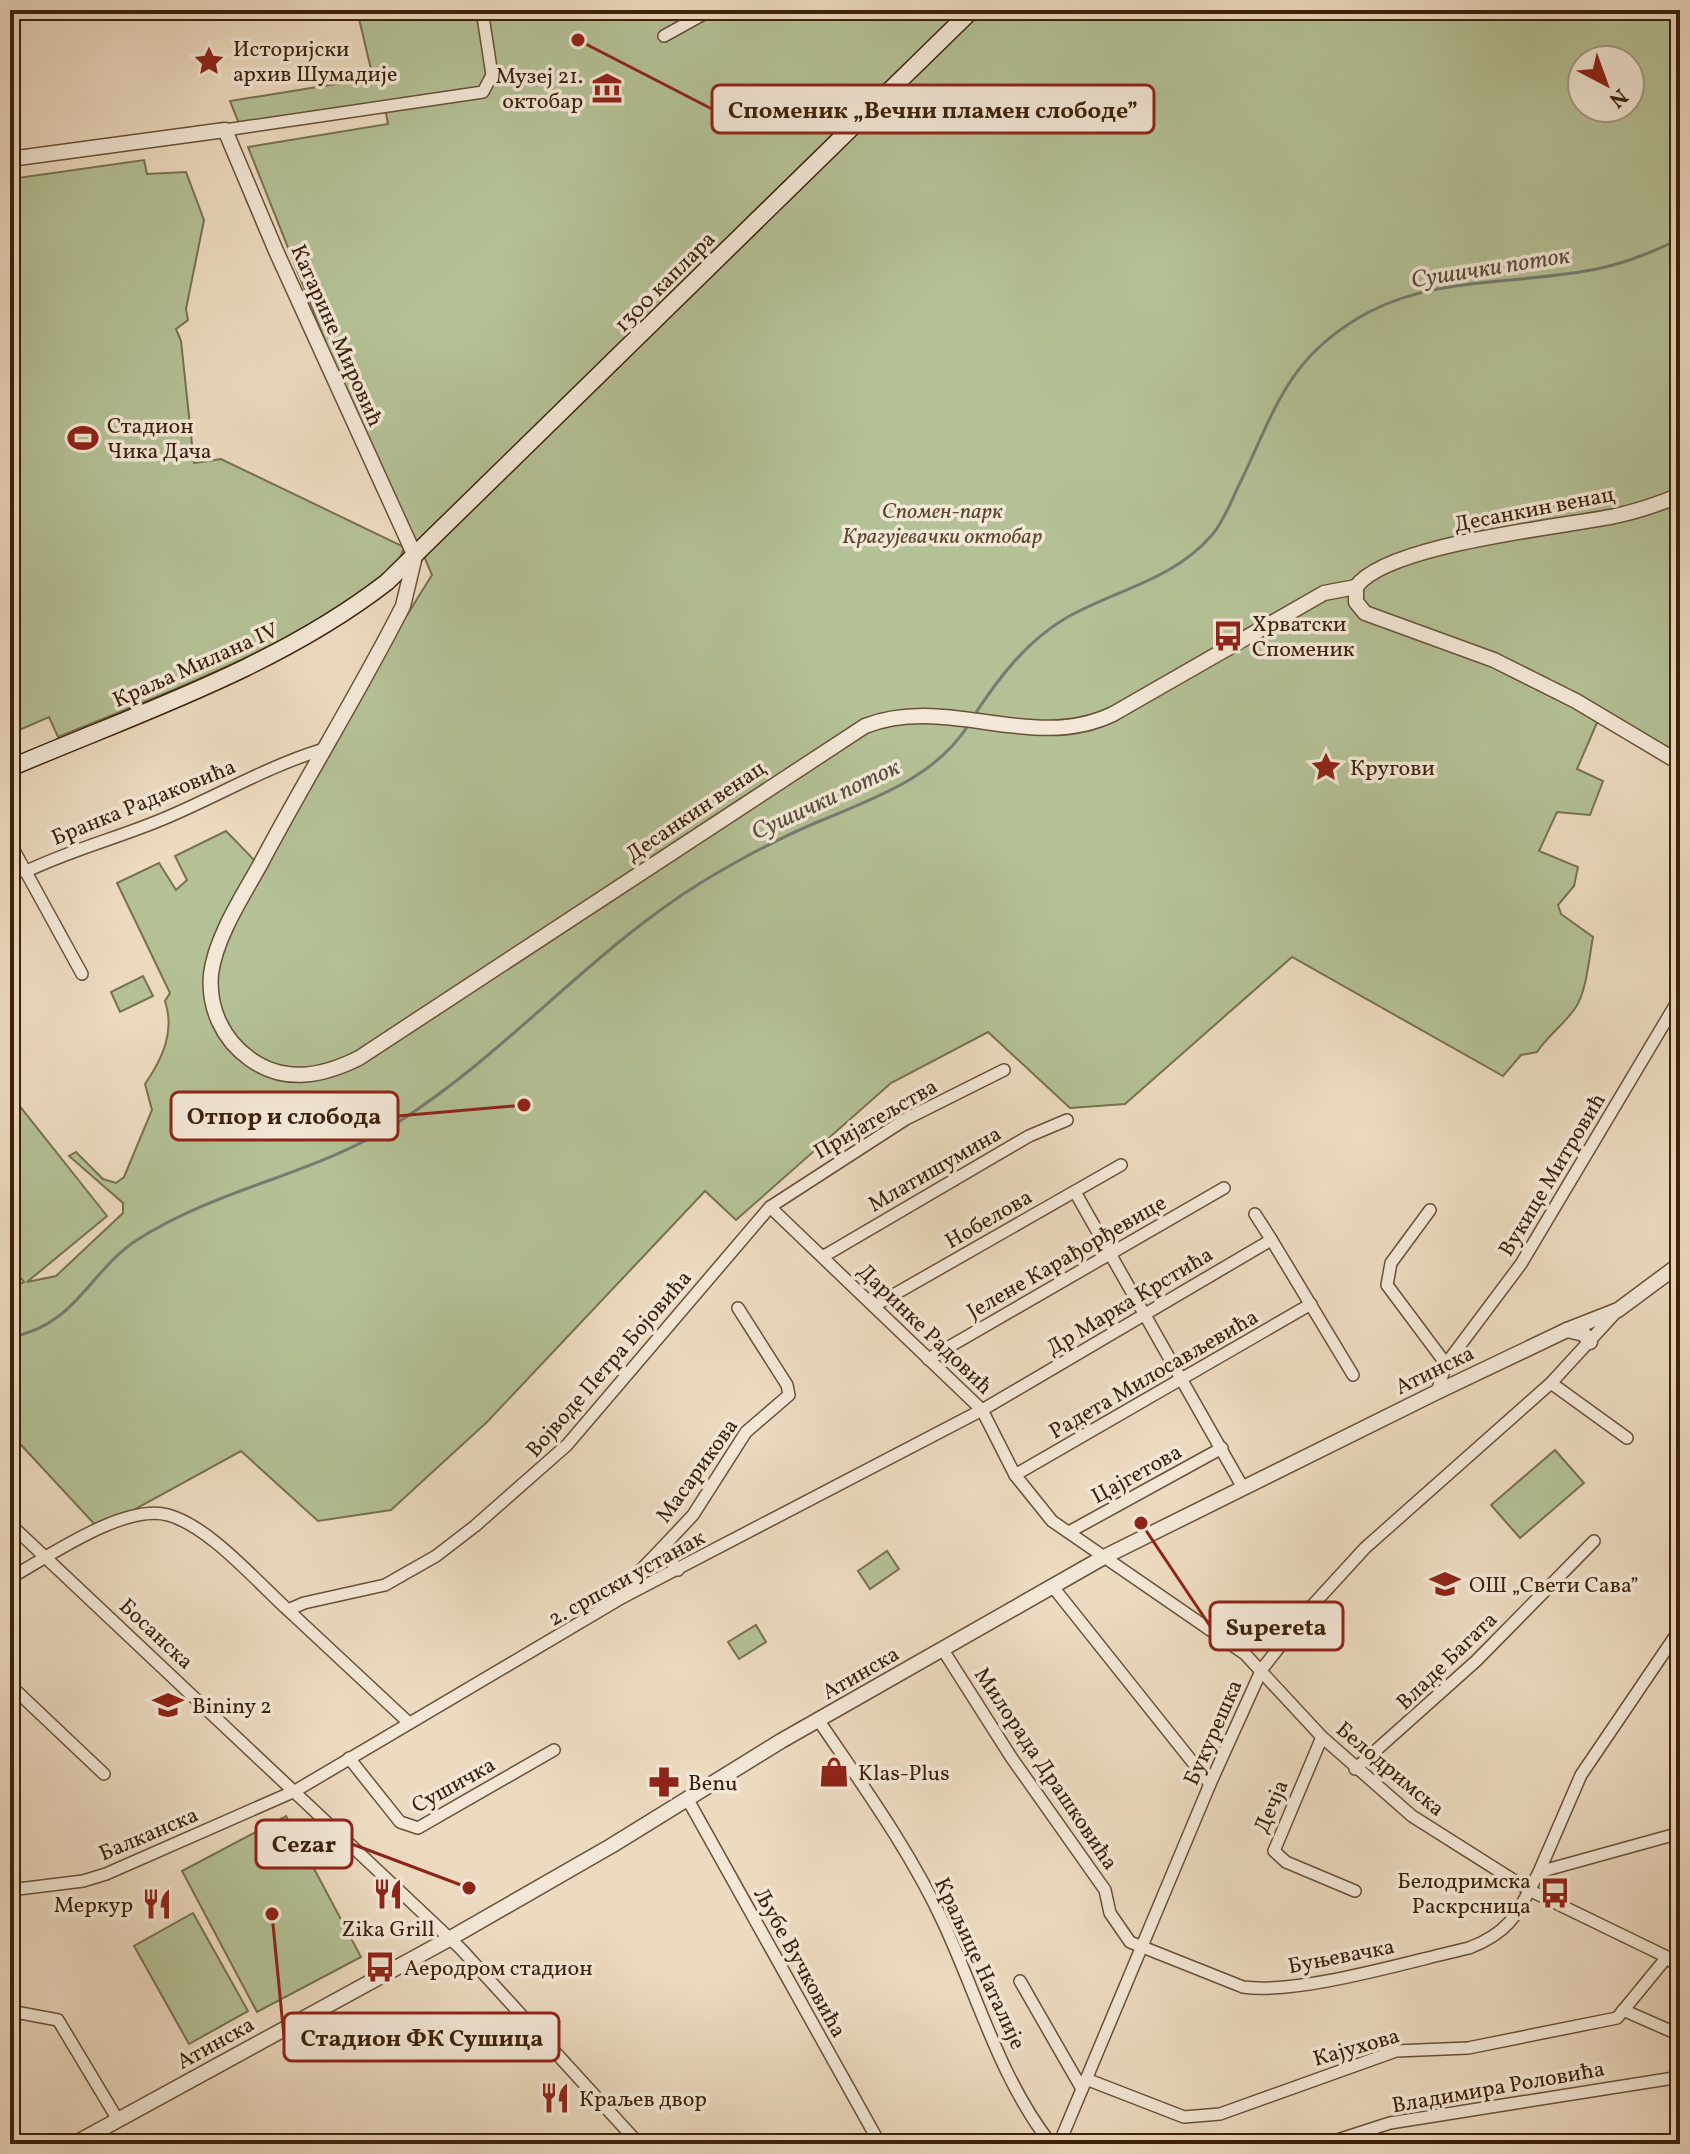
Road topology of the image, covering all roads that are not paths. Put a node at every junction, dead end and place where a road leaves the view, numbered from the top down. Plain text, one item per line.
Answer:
1 (482, 10) edge
2 (711, 10) edge
3 (972, 10) edge
4 (664, 36) dead end
5 (225, 130) junction
6 (10, 159) edge
7 (1680, 495) edge
8 (415, 556) junction
9 (387, 582) junction
10 (1356, 587) junction
11 (407, 595) junction
12 (321, 750) junction
13 (1680, 763) edge
14 (10, 768) edge
15 (10, 843) edge
16 (25, 872) junction
17 (82, 974) dead end
18 (1680, 997) edge
19 (1004, 1070) dead end
20 (1067, 1120) dead end
21 (1121, 1165) dead end
22 (1224, 1188) dead end
23 (1075, 1192) junction
24 (770, 1207) junction
25 (1430, 1210) dead end
26 (1255, 1214) dead end
27 (1271, 1239) junction
28 (1111, 1252) junction
29 (824, 1256) junction
30 (1680, 1264) edge
31 (1311, 1304) junction
32 (874, 1306) junction
33 (738, 1308) dead end
34 (1618, 1310) junction
35 (1146, 1314) junction
36 (1567, 1330) junction
37 (1590, 1342) junction
38 (928, 1359) junction
39 (1446, 1364) junction
40 (1353, 1375) dead end
41 (1183, 1380) junction
42 (1551, 1383) junction
43 (1437, 1392) junction
44 (982, 1410) junction
45 (1627, 1438) dead end
46 (1222, 1448) junction
47 (1015, 1475) junction
48 (1242, 1486) junction
49 (10, 1524) edge
50 (1069, 1532) junction
51 (1594, 1541) dead end
52 (661, 1549) junction
53 (1104, 1557) junction
54 (47, 1558) junction
55 (678, 1570) junction
56 (10, 1578) edge
57 (1053, 1587) junction
58 (623, 1597) junction
59 (288, 1610) junction
60 (1680, 1629) edge
61 (943, 1650) junction
62 (1262, 1669) junction
63 (10, 1685) edge
64 (819, 1721) junction
65 (408, 1722) junction
66 (1322, 1737) junction
67 (554, 1750) dead end
68 (349, 1758) junction
69 (1355, 1769) junction
70 (104, 1774) dead end
71 (1210, 1784) junction
72 (295, 1791) junction
73 (688, 1800) junction
74 (1680, 1833) edge
75 (1539, 1872) junction
76 (10, 1890) edge
77 (1529, 1890) junction
78 (1355, 1891) dead end
79 (449, 1939) junction
80 (1140, 1947) junction
81 (1667, 1957) junction
82 (1680, 1969) edge
83 (1020, 1981) dead end
84 (1623, 2010) junction
85 (10, 2011) edge
86 (1680, 2035) edge
87 (1680, 2077) edge
88 (1084, 2084) junction
89 (118, 2120) junction
90 (74, 2144) edge
91 (639, 2144) edge
92 (880, 2144) edge
93 (1051, 2144) edge
94 (1059, 2144) edge
95 (1325, 2144) edge

1 - 5 street
2 - 4 street
3 - 8 main road, 1300 каплара
5 - 6 street
5 - 8 street, Катарине Мировић
7 - 10 street, Десанкин венац
8 - 9 main road, 1300 каплара
8 - 11 street, Десанкин венац
9 - 11 street
9 - 14 main road, Краља Милана IV
10 - 12 street, Десанкин венац
10 - 13 street
11 - 12 street, Десанкин венац
12 - 16 street, Бранка Радаковића
15 - 16 street
16 - 17 street
18 - 39 street, Вукице Митровић
19 - 24 street, Пријатељства
20 - 29 street, Млатишумина
21 - 23 street, Нобелова
22 - 28 street, Јелене Карађорђевице
23 - 28 street
23 - 32 street, Нобелова
24 - 29 street, Даринке Радовић
24 - 59 street, Војводе Петра Бојовића
25 - 39 street
26 - 27 street
27 - 31 street
27 - 35 street, Др Марка Крстића
28 - 35 street
28 - 38 street, Јелене Карађорђевице
29 - 32 street, Даринке Радовић
30 - 34 street, Атинска
31 - 40 street
31 - 41 street, Радета Милосављевића
32 - 38 street, Даринке Радовић
33 - 52 street, Масарикова
34 - 36 street, Атинска
34 - 37 street, Букурешка
35 - 41 street
35 - 44 street, Др Марка Крстића
36 - 37 street
36 - 43 street, Атинска
37 - 42 street, Букурешка
38 - 44 street, Даринке Радовић
39 - 43 street, Вукице Митровић
41 - 46 street
41 - 47 street, Радета Милосављевића
42 - 45 street
42 - 62 street, Букурешка
43 - 48 street, Атинска
44 - 47 street, Даринке Радовић
44 - 55 street, 2. српски устанак
46 - 48 street
46 - 50 street, Цајгетова
47 - 50 street, Даринке Радовић
48 - 53 street, Атинска
49 - 54 street, Босанска
50 - 53 street, Даринке Радовић
51 - 69 street, Владе Багата
52 - 55 street, Масарикова
52 - 58 street
53 - 57 street, Атинска
53 - 62 street, Белодримска
54 - 56 street
54 - 59 street
54 - 72 street, Босанска
55 - 58 street, 2. српски устанак
57 - 61 street, Атинска
57 - 71 street
58 - 65 street, 2. српски устанак
59 - 65 street
60 - 75 street, Буњевачка
61 - 64 street, Атинска
61 - 80 street, Милорада Драшковића
62 - 66 street, Белодримска
62 - 71 street, Букурешка
63 - 70 street
64 - 73 street, Атинска
64 - 93 street, Краљице Наталије
65 - 68 street, 2. српски устанак
66 - 69 street, Белодримска
66 - 78 street, Дечја
67 - 68 street, Сушичка
68 - 72 street, 2. српски устанак
69 - 77 street, Белодримска
71 - 80 street, Букурешка
72 - 76 street, Балканска
72 - 79 street, Босанска
73 - 79 street, Атинска
73 - 92 street, Љубе Вучковића
74 - 75 street
75 - 77 street, Буњевачка
77 - 80 street, Буњевачка
77 - 81 street, Белодримска
79 - 89 street, Атинска
79 - 91 street, Босанска
80 - 88 street, Букурешка
81 - 82 street, Белодримска
81 - 84 street, Кајухова
83 - 88 street
84 - 86 street
84 - 88 street, Кајухова
85 - 89 street
87 - 95 street, Владимира Роловића
88 - 94 street, Букурешка
89 - 90 street, Атинска

